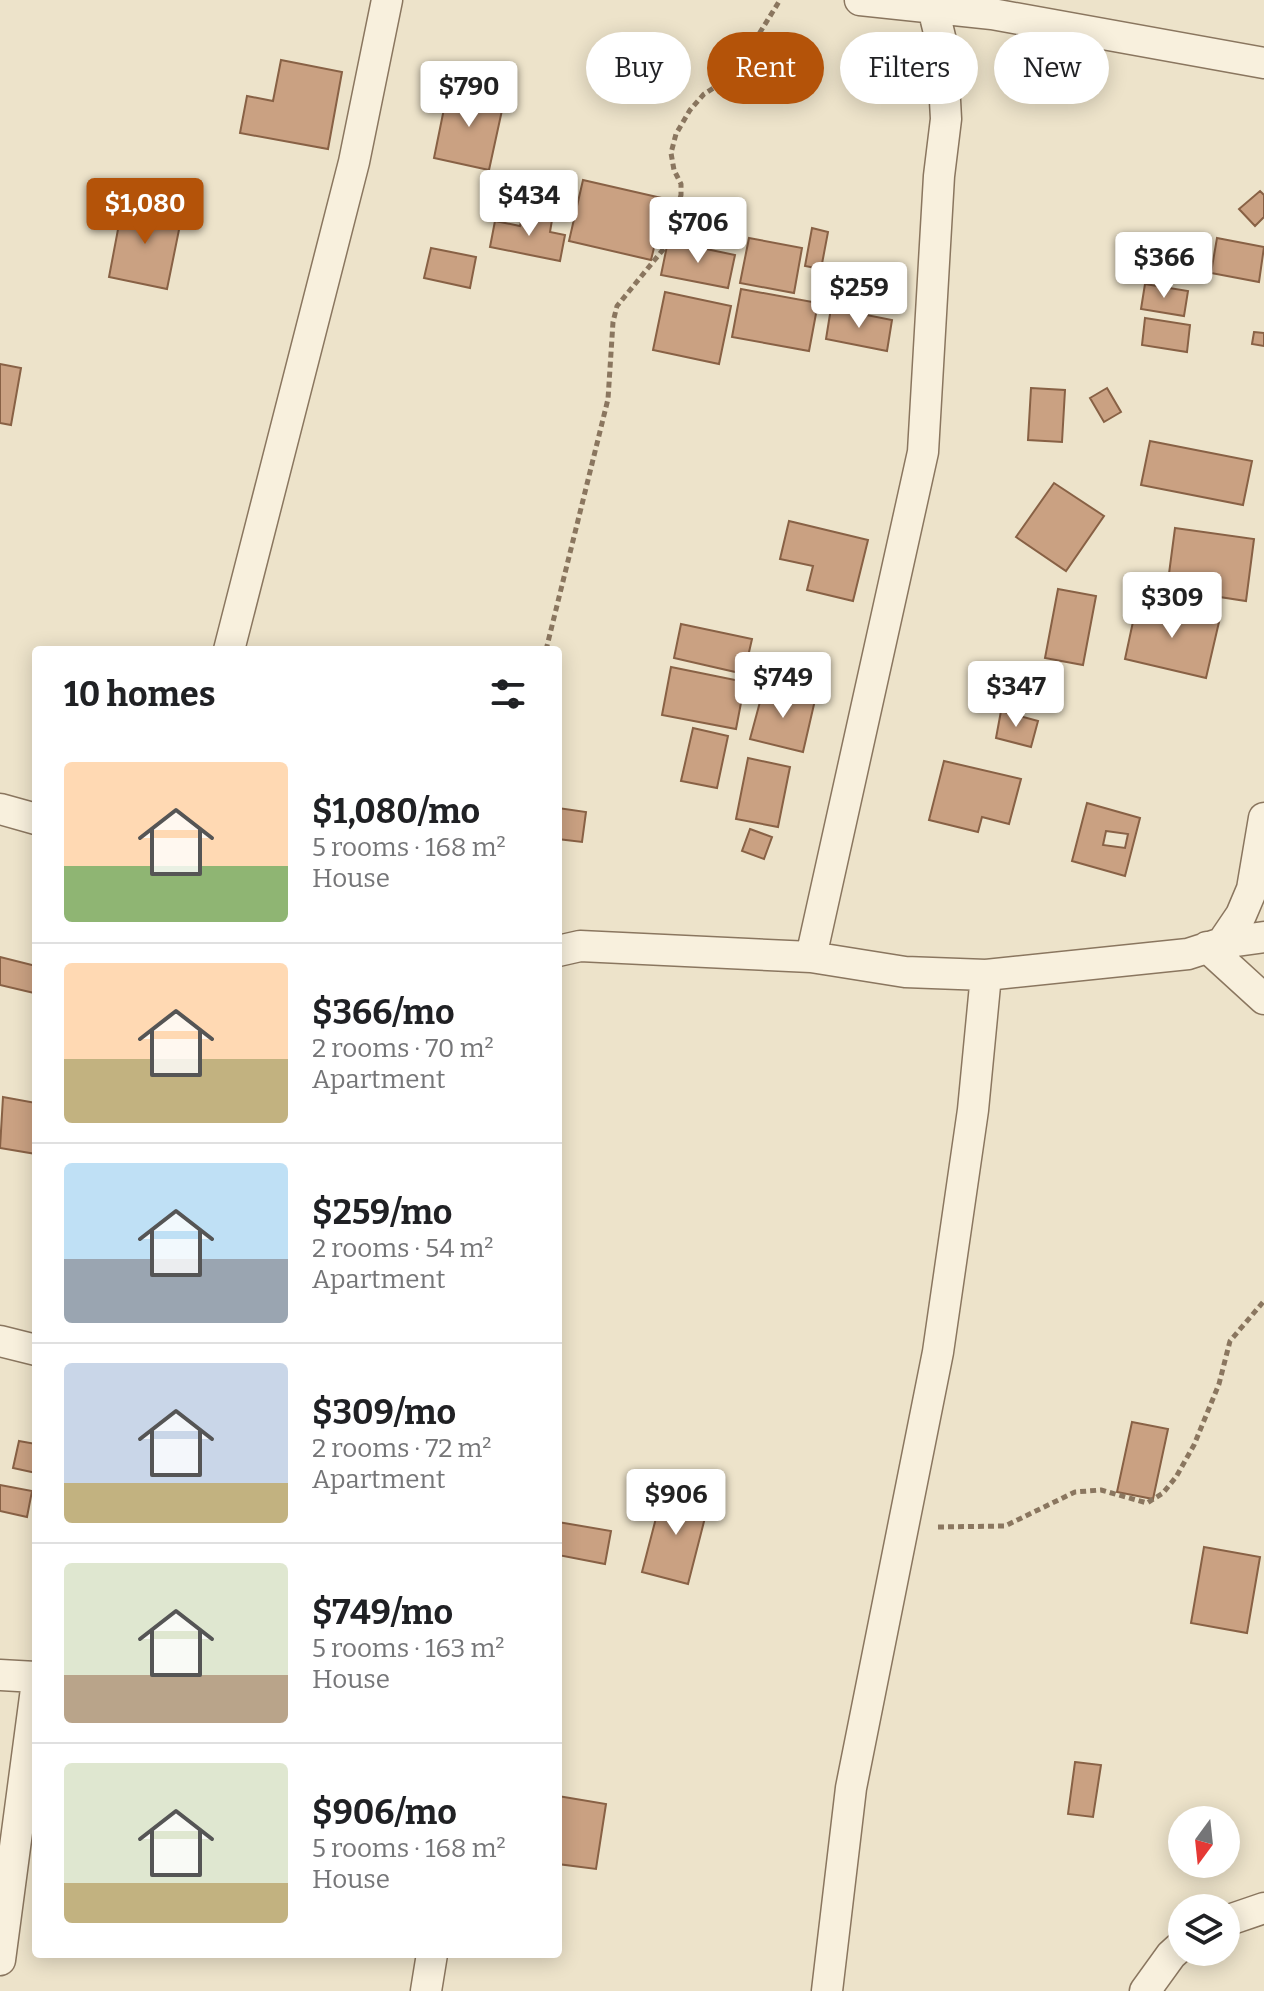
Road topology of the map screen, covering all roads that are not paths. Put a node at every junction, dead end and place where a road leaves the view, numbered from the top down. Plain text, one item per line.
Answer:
1 (387, 0) edge
2 (860, 0) edge
3 (944, 6) edge
4 (1264, 63) edge
5 (230, 646) edge
6 (0, 809) edge
7 (32, 818) edge
8 (1264, 818) edge
9 (1264, 937) edge
10 (1214, 945) junction
11 (562, 950) edge
12 (811, 957) junction
13 (986, 975) junction
14 (1264, 999) edge
15 (0, 1341) edge
16 (32, 1349) edge
17 (0, 1675) edge
18 (32, 1677) edge
19 (32, 1719) edge
20 (1264, 1908) edge
21 (1240, 1916) edge
22 (431, 1958) edge
23 (1168, 1959) edge
24 (0, 1960) edge
25 (426, 1991) edge
26 (827, 1991) edge
27 (1145, 1991) edge

1 - 5 street
2 - 3 street
3 - 4 street
3 - 12 street
6 - 7 street
8 - 10 street
9 - 10 street
10 - 13 street
10 - 14 street
11 - 12 street
12 - 13 street
13 - 26 street
15 - 16 street
17 - 18 street
19 - 24 street
20 - 21 street
22 - 25 street
23 - 27 street

